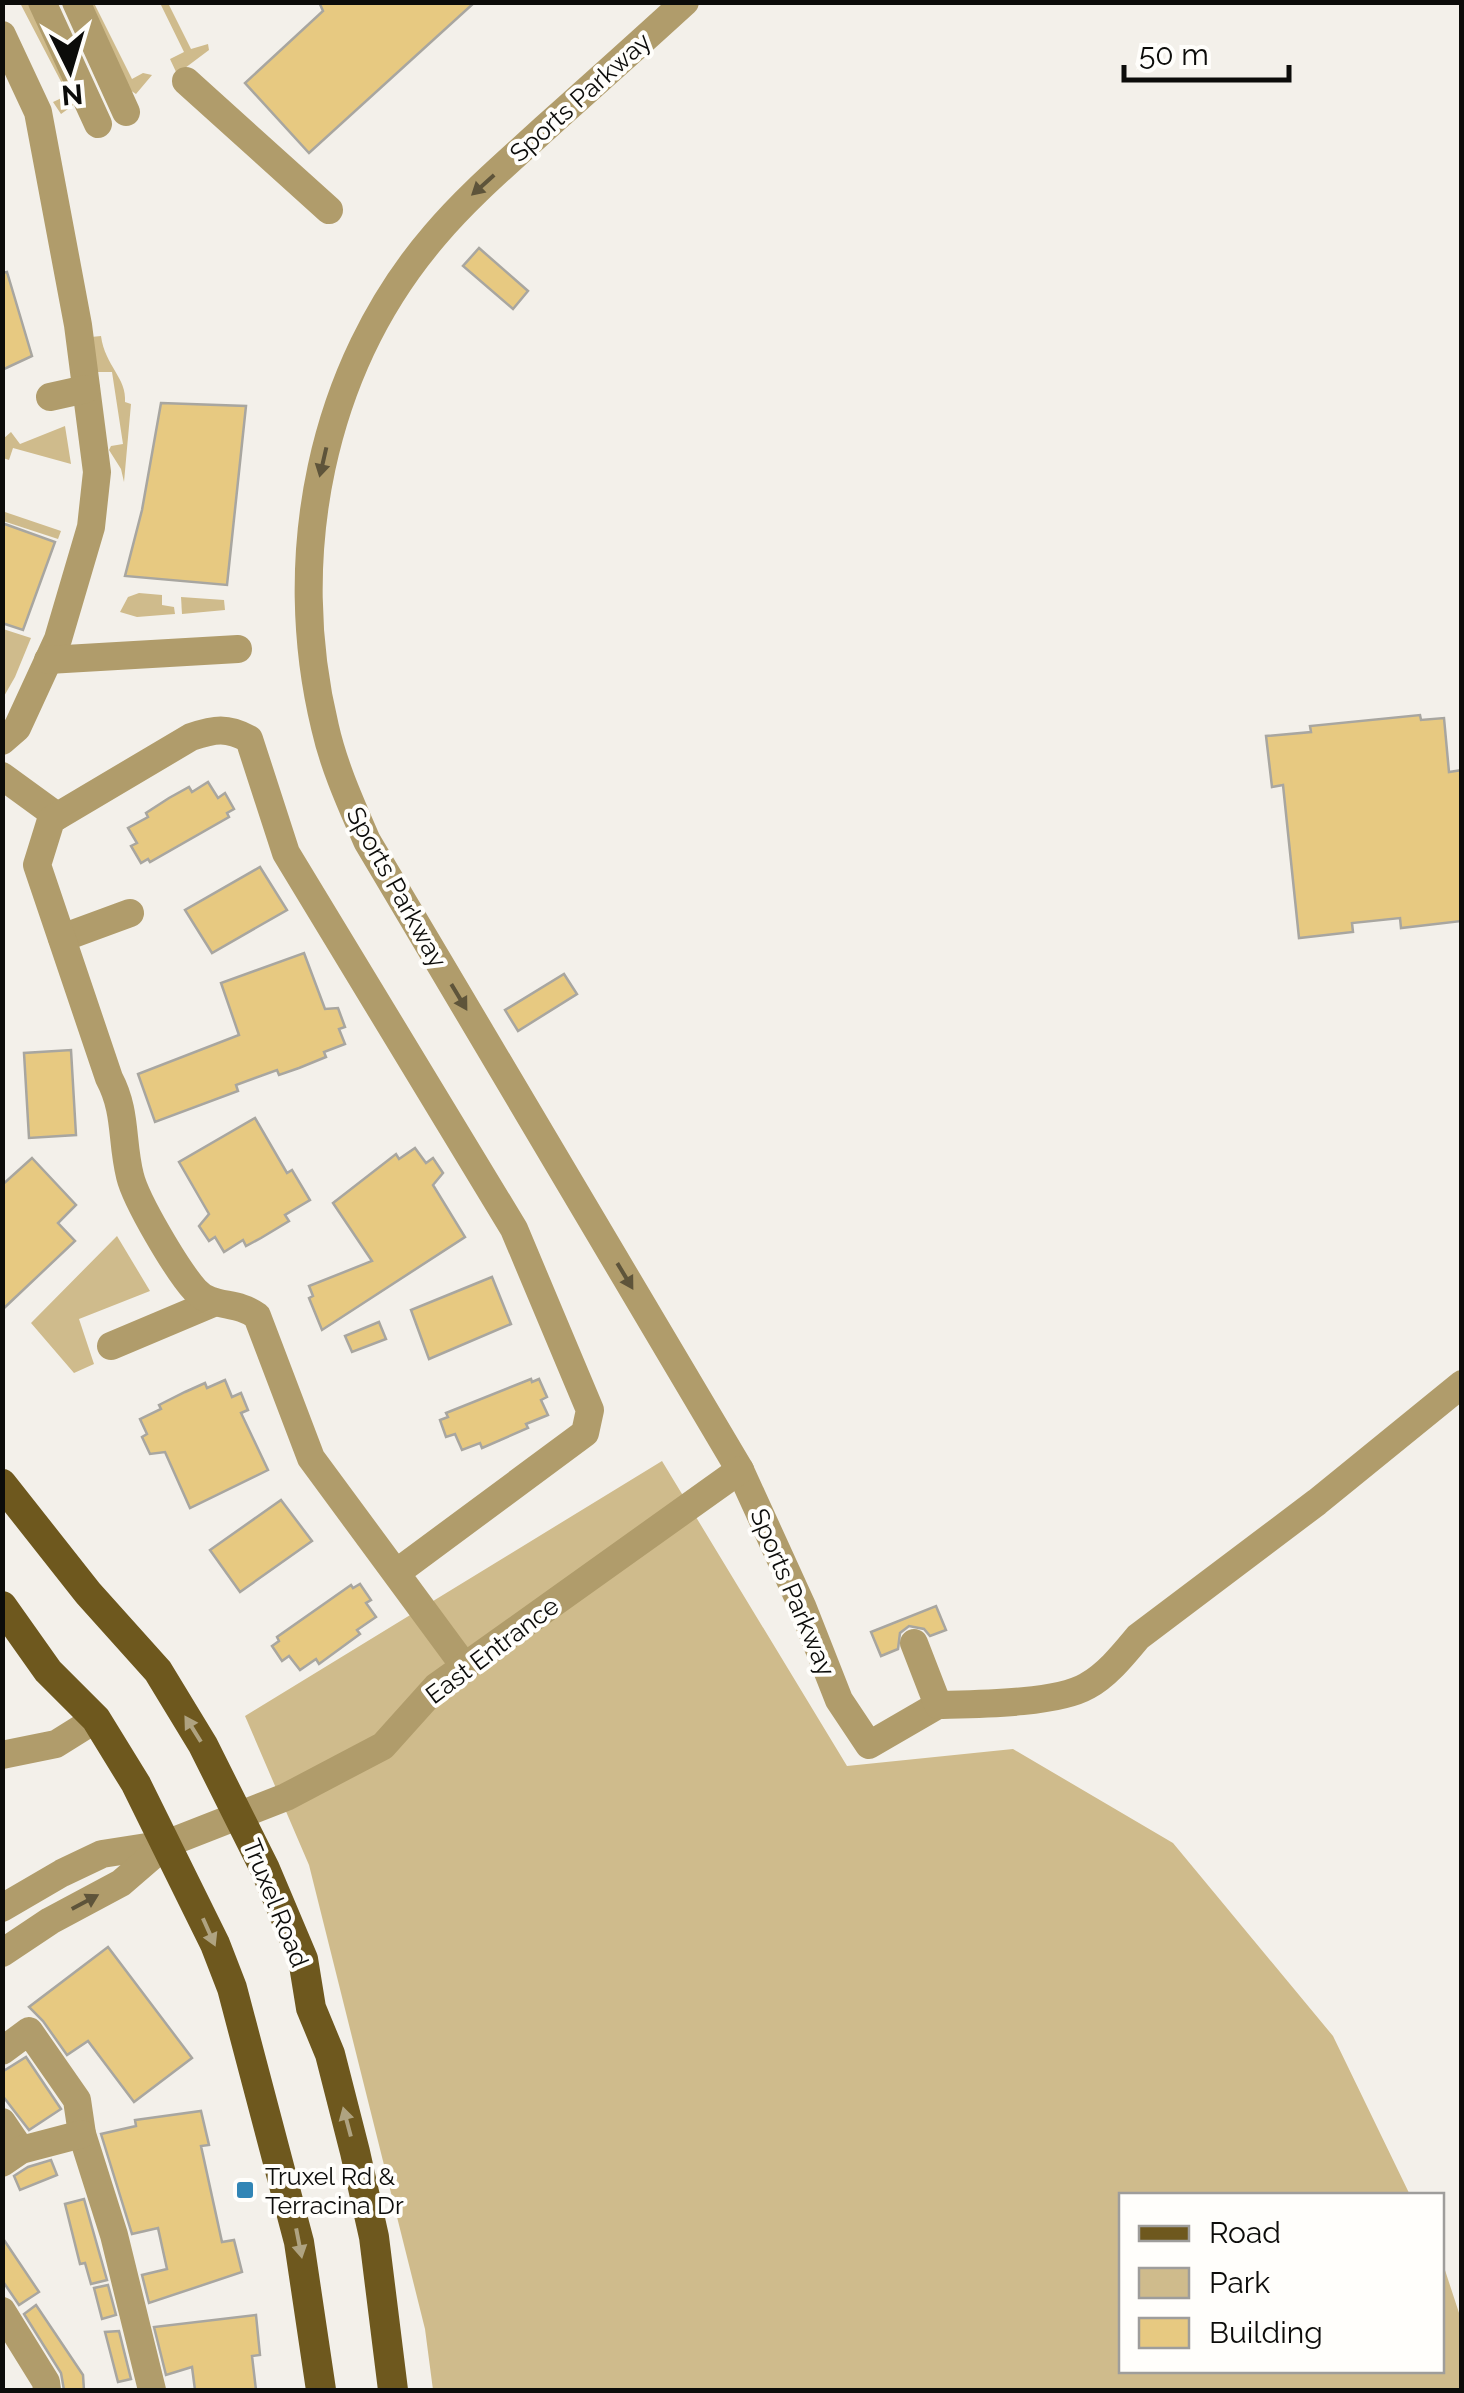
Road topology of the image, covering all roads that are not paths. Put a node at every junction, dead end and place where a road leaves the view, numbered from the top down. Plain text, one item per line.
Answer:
1 (42, 2) edge
2 (76, 2) edge
3 (685, 2) edge
4 (2, 36) edge
5 (186, 81) dead end
6 (126, 112) dead end
7 (98, 124) dead end
8 (329, 210) dead end
9 (86, 390) junction
10 (50, 397) dead end
11 (238, 649) dead end
12 (48, 660) junction
13 (2, 741) edge
14 (2, 776) edge
15 (57, 816) junction
16 (130, 912) dead end
17 (62, 938) junction
18 (213, 1302) junction
19 (111, 1346) dead end
20 (1462, 1384) edge
21 (740, 1470) junction
22 (2, 1484) edge
23 (396, 1573) junction
24 (2, 1606) edge
25 (914, 1643) dead end
26 (465, 1667) junction
27 (938, 1705) junction
28 (96, 1719) junction
29 (2, 1756) edge
30 (238, 1816) junction
31 (166, 1844) junction
32 (2, 1908) edge
33 (2, 1953) edge
34 (2, 2052) edge
35 (2, 2122) edge
36 (82, 2134) junction
37 (12, 2156) edge
38 (2, 2311) edge
39 (46, 2390) edge
40 (152, 2390) edge
41 (321, 2390) edge
42 (394, 2390) edge

1 - 7 street
2 - 6 street
3 -> 21 street, Sports Parkway
4 - 9 street
5 - 8 street
9 - 10 street
9 - 12 street
11 - 12 street
12 - 13 street
14 - 15 street
15 - 17 street
15 - 23 street
16 - 17 street
17 - 18 street
18 - 19 street
18 - 23 street
20 - 27 street
21 - 26 street, East Entrance
21 - 27 street, Sports Parkway
30 -> 22 main road, Truxel Road
23 - 26 street
24 - 28 main road
25 - 27 street
26 - 30 street, East Entrance
28 - 29 street
28 - 31 main road
30 - 31 street, East Entrance
42 -> 30 main road, Truxel Road
31 - 32 street
33 -> 31 street
31 -> 41 main road
34 - 36 street
35 - 37 street
36 - 37 street
36 - 40 street
38 - 39 street

